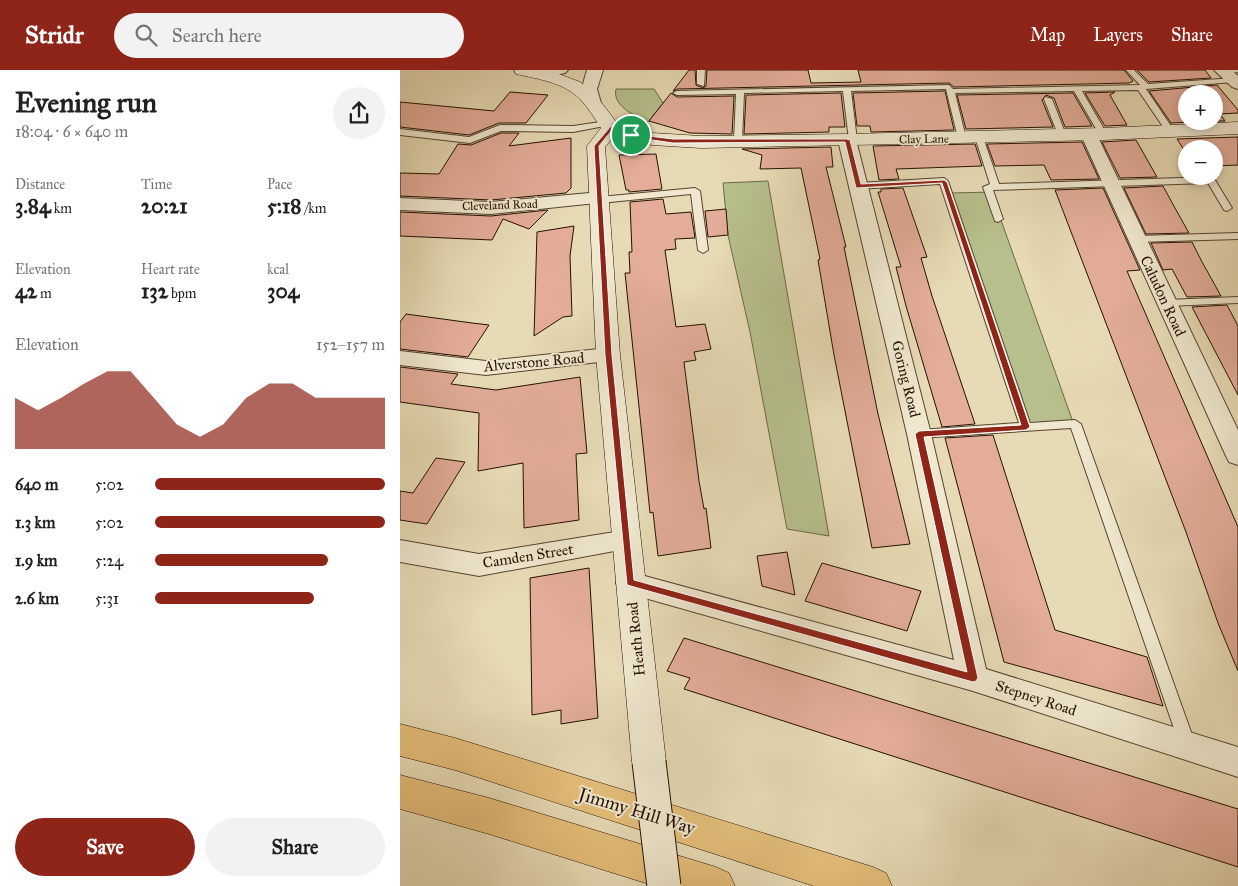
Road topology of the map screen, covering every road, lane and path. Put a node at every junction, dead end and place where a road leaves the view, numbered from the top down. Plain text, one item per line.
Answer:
1 (522, 70) edge
2 (528, 70) edge
3 (560, 70) edge
4 (595, 70) edge
5 (701, 70) edge
6 (1130, 70) edge
7 (1231, 75) edge
8 (701, 84) dead end
9 (1143, 87) junction
10 (1077, 89) junction
11 (847, 90) junction
12 (740, 91) junction
13 (950, 91) junction
14 (676, 93) dead end
15 (1048, 99) dead end
16 (593, 103) junction
17 (609, 125) junction
18 (1238, 128) edge
19 (400, 132) edge
20 (1171, 132) junction
21 (1062, 135) junction
22 (1096, 135) junction
23 (970, 138) junction
24 (850, 140) junction
25 (738, 141) junction
26 (1111, 184) junction
27 (858, 186) junction
28 (995, 186) junction
29 (600, 199) junction
30 (400, 204) edge
31 (1227, 208) dead end
32 (998, 220) dead end
33 (1238, 236) edge
34 (1137, 239) junction
35 (703, 250) dead end
36 (1238, 300) edge
37 (1167, 303) junction
38 (608, 355) junction
39 (400, 358) edge
40 (1026, 427) junction
41 (919, 434) junction
42 (1238, 456) edge
43 (627, 540) junction
44 (400, 551) edge
45 (630, 583) junction
46 (973, 678) junction
47 (400, 740) edge
48 (1188, 746) junction
49 (1238, 762) edge
50 (400, 792) edge
51 (664, 886) edge
52 (716, 886) edge
53 (873, 886) edge

1 - 16 street
2 - 3 street
4 - 16 street
5 - 8 lane
6 - 9 lane
7 - 9 lane
9 - 10 lane
9 - 20 lane
10 - 13 lane
10 - 22 lane
11 - 12 lane
11 - 13 lane
11 - 24 lane
12 - 14 lane
12 - 25 lane
13 - 23 lane
15 - 21 lane
16 - 17 street
17 - 19 lane
17 - 25 street, Clay Lane
17 - 29 street, Heath Road
18 - 20 street, Clay Lane
20 - 22 street, Clay Lane
21 - 22 street, Clay Lane
21 - 23 street, Clay Lane
22 - 26 street, Caludon Road
23 - 24 street, Clay Lane
23 - 28 lane
24 - 25 street, Clay Lane
24 - 27 street, Goring Road
26 - 28 lane
26 - 31 lane
26 - 34 street, Caludon Road
27 - 40 lane
27 - 41 street, Goring Road
28 - 32 lane
29 - 30 street, Cleveland Road
29 - 35 lane
29 - 38 street, Heath Road
33 - 34 lane
34 - 37 street, Caludon Road
36 - 37 lane
37 - 42 street, Caludon Road
38 - 39 street, Alverstone Road
38 - 43 street, Heath Road
40 - 41 lane
40 - 48 lane
41 - 46 street, Goring Road
43 - 44 street, Camden Street
43 - 45 street, Heath Road
45 - 46 street, Stepney Road
45 - 51 street, Heath Road, bridge
46 - 48 street, Stepney Road
47 - 53 highway, Jimmy Hill Way
48 - 49 street, Stepney Road
50 - 52 highway

